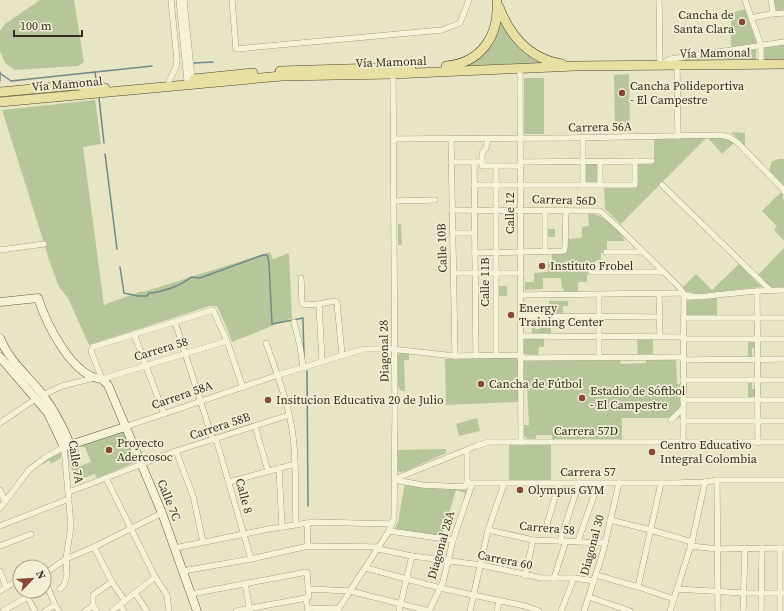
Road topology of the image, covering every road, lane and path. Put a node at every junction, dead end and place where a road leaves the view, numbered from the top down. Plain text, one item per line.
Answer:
1 (171, 0) edge
2 (179, 0) edge
3 (184, 0) edge
4 (232, 0) edge
5 (468, 0) edge
6 (659, 0) edge
7 (745, 0) edge
8 (771, 0) edge
9 (497, 1) edge
10 (784, 13) edge
11 (771, 14) junction
12 (751, 18) junction
13 (784, 42) edge
14 (761, 45) junction
15 (761, 64) junction
16 (784, 64) edge
17 (660, 65) junction
18 (677, 65) junction
19 (575, 66) junction
20 (520, 69) junction
21 (393, 74) junction
22 (190, 79) junction
23 (170, 81) junction
24 (104, 91) junction
25 (0, 92) edge
26 (55, 94) junction
27 (0, 96) edge
28 (0, 102) edge
29 (0, 106) edge
30 (678, 136) junction
31 (488, 138) junction
32 (520, 138) junction
33 (583, 138) junction
34 (394, 139) junction
35 (451, 139) junction
36 (635, 161) junction
37 (652, 161) dead end
38 (451, 162) junction
39 (474, 162) junction
40 (482, 162) junction
41 (583, 162) junction
42 (600, 162) junction
43 (521, 164) junction
44 (496, 166) junction
45 (662, 184) dead end
46 (474, 185) junction
47 (600, 185) junction
48 (496, 186) junction
49 (520, 186) junction
50 (583, 186) junction
51 (784, 191) edge
52 (394, 200) junction
53 (435, 200) dead end
54 (452, 210) junction
55 (474, 210) junction
56 (496, 210) junction
57 (520, 210) junction
58 (545, 210) junction
59 (566, 210) junction
60 (453, 233) junction
61 (474, 233) junction
62 (44, 244) dead end
63 (0, 250) edge
64 (545, 252) junction
65 (606, 252) dead end
66 (643, 252) junction
67 (475, 253) junction
68 (496, 253) junction
69 (521, 253) junction
70 (474, 272) junction
71 (591, 272) dead end
72 (663, 272) junction
73 (454, 273) junction
74 (496, 273) junction
75 (521, 273) junction
76 (301, 278) dead end
77 (770, 290) junction
78 (784, 290) edge
79 (682, 291) junction
80 (757, 291) junction
81 (599, 294) junction
82 (659, 294) junction
83 (521, 295) junction
84 (0, 302) edge
85 (319, 304) junction
86 (521, 316) junction
87 (599, 316) junction
88 (660, 317) junction
89 (683, 318) junction
90 (758, 318) junction
91 (784, 318) edge
92 (175, 322) junction
93 (294, 322) dead end
94 (134, 334) junction
95 (521, 336) junction
96 (599, 336) junction
97 (660, 336) junction
98 (0, 338) edge
99 (683, 338) junction
100 (757, 338) junction
101 (784, 339) edge
102 (227, 341) junction
103 (266, 343) dead end
104 (395, 349) junction
105 (186, 354) junction
106 (342, 355) junction
107 (476, 355) junction
108 (496, 355) junction
109 (455, 356) junction
110 (0, 357) edge
111 (521, 357) junction
112 (599, 357) junction
113 (683, 359) junction
114 (757, 359) junction
115 (784, 359) edge
116 (322, 361) junction
117 (145, 366) junction
118 (303, 367) junction
119 (278, 375) junction
120 (98, 378) junction
121 (683, 380) junction
122 (757, 380) junction
123 (784, 380) edge
124 (243, 388) junction
125 (40, 397) junction
126 (683, 400) junction
127 (757, 400) junction
128 (784, 400) edge
129 (202, 401) junction
130 (683, 408) junction
131 (164, 414) junction
132 (289, 415) junction
133 (671, 420) dead end
134 (683, 421) junction
135 (757, 421) junction
136 (784, 421) edge
137 (0, 423) edge
138 (255, 426) junction
139 (125, 427) junction
140 (215, 439) junction
141 (521, 442) junction
142 (683, 442) junction
143 (784, 442) edge
144 (758, 443) junction
145 (67, 445) junction
146 (467, 450) junction
147 (176, 451) junction
148 (141, 464) junction
149 (295, 464) junction
150 (279, 468) junction
151 (268, 471) junction
152 (106, 478) junction
153 (395, 479) junction
154 (717, 480) junction
155 (784, 480) edge
156 (229, 482) junction
157 (705, 482) junction
158 (619, 483) junction
159 (661, 483) junction
160 (470, 484) junction
161 (504, 484) junction
162 (559, 484) junction
163 (579, 484) junction
164 (598, 484) junction
165 (0, 490) edge
166 (68, 492) junction
167 (69, 499) junction
168 (5, 501) junction
169 (0, 508) edge
170 (162, 513) junction
171 (610, 520) junction
172 (307, 523) junction
173 (296, 524) junction
174 (391, 524) junction
175 (547, 524) dead end
176 (0, 526) edge
177 (282, 526) junction
178 (131, 528) junction
179 (488, 530) junction
180 (651, 530) junction
181 (389, 531) junction
182 (30, 534) dead end
183 (243, 534) junction
184 (453, 540) junction
185 (533, 540) junction
186 (563, 541) junction
187 (578, 541) junction
188 (203, 542) junction
189 (605, 543) junction
190 (691, 544) junction
191 (0, 546) edge
192 (308, 546) junction
193 (94, 547) junction
194 (175, 548) junction
195 (378, 548) junction
196 (745, 548) junction
197 (762, 548) junction
198 (782, 548) edge
199 (719, 549) junction
200 (412, 556) junction
201 (66, 559) junction
202 (251, 559) junction
203 (449, 561) junction
204 (481, 566) junction
205 (366, 568) junction
206 (52, 569) edge
207 (0, 571) edge
208 (183, 571) junction
209 (525, 576) junction
210 (155, 577) junction
211 (554, 578) junction
212 (574, 578) junction
213 (595, 578) junction
214 (406, 579) junction
215 (112, 582) junction
216 (245, 583) junction
217 (12, 584) edge
218 (6, 587) junction
219 (638, 587) junction
220 (60, 588) dead end
221 (440, 588) junction
222 (308, 589) junction
223 (677, 589) junction
224 (0, 591) edge
225 (350, 591) junction
226 (719, 592) junction
227 (135, 593) junction
228 (744, 593) junction
229 (761, 593) junction
230 (782, 593) edge
231 (191, 594) junction
232 (474, 596) junction
233 (589, 597) junction
234 (52, 598) edge
235 (306, 598) junction
236 (24, 599) edge
237 (28, 599) edge
238 (674, 599) junction
239 (125, 600) junction
240 (499, 602) junction
241 (401, 603) junction
242 (55, 605) junction
243 (120, 605) junction
244 (93, 606) junction
245 (250, 610) edge
246 (308, 610) edge
247 (338, 610) edge
248 (3, 611) edge
249 (35, 611) edge
250 (45, 611) edge
251 (60, 611) edge
252 (85, 611) edge
253 (97, 611) edge
254 (112, 611) edge
255 (124, 611) edge
256 (147, 611) edge
257 (169, 611) edge
258 (197, 611) edge
259 (236, 611) edge
260 (399, 611) edge
261 (429, 611) edge
262 (470, 611) edge
263 (497, 611) edge
264 (539, 611) edge
265 (561, 611) edge
266 (584, 611) edge
267 (630, 611) edge
268 (670, 611) edge
269 (718, 611) edge
270 (743, 611) edge
271 (761, 611) edge
272 (780, 611) edge

1 - 23 street
2 - 22 street
3 - 22 street
4 - 5 street
6 - 17 street
7 - 12 street
8 - 11 street
9 - 19 main road
9 - 22 main road, Vía Mamonal
10 - 11 street
11 - 12 street
12 - 14 street
13 - 14 street
14 - 15 street
14 - 17 street
15 - 16 main road, Vía Mamonal
15 - 18 main road, Vía Mamonal
17 - 18 main road, Vía Mamonal
17 - 19 main road, Vía Mamonal
18 - 30 street
19 - 20 main road, Vía Mamonal
20 - 21 main road, Vía Mamonal
20 - 32 street, Calle 12
21 - 24 main road, Vía Mamonal
21 - 34 street, Diagonal 28
22 - 23 main road, Vía Mamonal
23 - 24 main road, Vía Mamonal
24 - 25 main road
24 - 26 main road, Vía Mamonal
24 - 29 main road
26 - 27 main road, Vía Mamonal
26 - 28 main road, Vía Mamonal
30 - 33 street, Carrera 56A
30 - 51 street, Carrera 56A
31 - 32 street, Carrera 56A
31 - 35 street, Carrera 56A
31 - 40 street
32 - 33 street, Carrera 56A
32 - 43 street, Calle 12
33 - 41 street
34 - 35 street, Carrera 56A
34 - 52 street, Diagonal 28
35 - 38 street, Calle 10B
36 - 37 street
36 - 42 street
36 - 47 street
38 - 39 street
38 - 54 street, Calle 10B
39 - 40 street
39 - 46 street
40 - 44 street
41 - 42 street
41 - 43 street
41 - 50 street
42 - 47 street
43 - 44 street
43 - 49 street, Calle 12
44 - 48 street, Calle 11B
45 - 77 street
46 - 48 street
46 - 55 street
47 - 50 street
48 - 49 street
48 - 56 street, Calle 11B
49 - 50 street
49 - 57 street, Calle 12
52 - 53 street
52 - 104 street, Diagonal 28
54 - 55 street, Carrera 56D
54 - 60 street, Calle 10B
55 - 56 street, Carrera 56D
55 - 61 street
56 - 57 street, Carrera 56D
56 - 68 street, Calle 11B
57 - 58 street, Carrera 56D
57 - 69 street, Calle 12
58 - 59 street, Carrera 56D
58 - 64 street
59 - 64 street
59 - 66 street, Carrera 56D
60 - 61 street
60 - 73 street, Calle 10B
61 - 67 street
62 - 63 street
64 - 69 street
65 - 66 street
66 - 72 street
67 - 68 street
67 - 70 street
68 - 69 street
68 - 74 street, Calle 11B
69 - 75 street, Calle 12
70 - 73 street
70 - 74 street
70 - 107 street
71 - 72 street
72 - 79 street
73 - 109 street, Calle 10B
74 - 75 street
74 - 108 street, Calle 11B
75 - 83 street, Calle 12
76 - 85 street
77 - 78 street
77 - 80 street
79 - 80 street
79 - 82 street
79 - 89 street
80 - 90 street
81 - 82 street
81 - 83 street
81 - 87 street
82 - 88 street
83 - 86 street, Calle 12
84 - 120 street, Calle 7C
85 - 106 street
85 - 116 street
86 - 87 street
86 - 95 street, Calle 12
87 - 88 street
87 - 96 street
88 - 97 street
89 - 90 street
89 - 99 street
90 - 91 street
90 - 100 street
92 - 94 street
92 - 102 street
92 - 105 street, Calle 8
93 - 118 street
94 - 117 street
94 - 120 street, Calle 7C
95 - 96 street
95 - 111 street, Calle 12
96 - 97 street
96 - 112 street
97 - 99 street
98 - 125 street, Calle 7A
99 - 100 street
99 - 113 street
100 - 101 street
100 - 114 street
102 - 105 street, Carrera 58
102 - 124 street
103 - 119 street
104 - 106 street, Carrera 58A
104 - 109 street
104 - 153 street, Diagonal 28
105 - 117 street, Carrera 58
105 - 129 street, Calle 8
106 - 116 street, Carrera 58A
107 - 108 street
107 - 109 street
108 - 111 street
110 - 125 street, Calle 7A
111 - 112 street
111 - 141 street
112 - 113 street
113 - 114 street
113 - 121 street
114 - 115 street
114 - 122 street
116 - 118 street, Carrera 58A
117 - 120 street, Carrera 58
117 - 131 street
118 - 119 street, Carrera 58A
119 - 124 street, Carrera 58A
119 - 132 street
120 - 125 street, Carrera 58
120 - 139 street, Calle 7C
121 - 122 street
121 - 126 street
122 - 123 street
122 - 127 street
124 - 129 street, Carrera 58A
125 - 137 street, Carrera 58
125 - 145 street, Calle 7A
126 - 127 street
126 - 130 street
127 - 128 street
127 - 135 street
129 - 131 street, Carrera 58A
129 - 140 street, Calle 8
130 - 133 street
130 - 134 street
131 - 139 street, Carrera 58A
132 - 138 street, Carrera 58B
132 - 149 street
134 - 135 street
134 - 142 street
135 - 136 street
135 - 144 street
138 - 140 street, Carrera 58B
138 - 151 street
139 - 145 street, Carrera 58A
139 - 148 street, Calle 7C
140 - 147 street, Carrera 58B
140 - 156 street, Calle 8
141 - 142 street, Carrera 57D
141 - 146 street, Carrera 57D
142 - 144 street, Carrera 57D
143 - 144 street, Carrera 57D
145 - 166 street, Calle 7A
145 - 168 street, Carrera 58A
146 - 153 street, Carrera 57D
146 - 160 street, Diagonal 28A
147 - 148 street, Carrera 58B
147 - 188 street
148 - 152 street, Carrera 58B
148 - 170 street, Calle 7C
149 - 150 street
149 - 173 street
150 - 151 street
150 - 177 street
151 - 156 street
152 - 166 street, Carrera 58B
152 - 178 street
153 - 160 street, Carrera 57
153 - 174 street, Diagonal 28
154 - 155 street, Carrera 57
154 - 157 street, Carrera 57
154 - 199 street
156 - 183 street, Calle 8
157 - 159 street, Carrera 57
157 - 190 street
158 - 159 street, Carrera 57
158 - 164 street, Carrera 57
158 - 171 street, Diagonal 30
159 - 180 street
160 - 161 street, Carrera 57
160 - 184 street, Diagonal 28A
161 - 162 street, Carrera 57
161 - 179 street
162 - 163 street, Carrera 57
162 - 175 street
163 - 164 street, Carrera 57
163 - 186 street
164 - 187 street
165 - 168 street
166 - 167 street, Calle 7A
167 - 176 street
167 - 201 street, Calle 7A
168 - 169 street, Carrera 58A
170 - 178 street
170 - 194 street, Calle 7C
171 - 180 street
171 - 189 street, Diagonal 30
172 - 173 street
172 - 174 street
172 - 192 street
173 - 177 street
174 - 181 street, Diagonal 28
177 - 183 street
178 - 193 street
178 - 210 street
179 - 185 street, Carrera 58
179 - 204 street
180 - 190 street
180 - 219 street
181 - 184 street
181 - 195 street, Diagonal 28
182 - 191 street
183 - 188 street
183 - 202 street, Calle 8
184 - 203 street, Diagonal 28A
185 - 186 street, Carrera 58
185 - 209 street
186 - 187 street, Carrera 58
186 - 211 street
187 - 189 street, Carrera 58
188 - 194 street
189 - 213 street, Diagonal 30
190 - 199 street
190 - 223 street
192 - 195 street, Carrera 60
192 - 202 street, Carrera 60
193 - 201 street
193 - 215 street
194 - 208 street, Calle 7C
195 - 200 street, Carrera 60
195 - 205 street, Diagonal 28
196 - 197 street
196 - 199 street
196 - 228 street
197 - 198 street
197 - 229 street
198 - 230 street
199 - 226 street
200 - 203 street, Carrera 60
200 - 214 street
201 - 206 street
201 - 220 street, Calle 7A
202 - 208 street, Carrera 60
203 - 204 street, Carrera 60
203 - 221 street, Diagonal 28A
204 - 209 street, Carrera 60
204 - 232 street
205 - 214 street
205 - 225 street, Diagonal 28
207 - 218 street
208 - 231 street, Calle 7C
209 - 211 street, Carrera 60
210 - 227 street
210 - 257 street
211 - 212 street, Carrera 60
212 - 213 street, Carrera 60
212 - 265 street
213 - 219 street, Carrera 60
213 - 233 street, Diagonal 30
214 - 221 street
214 - 241 street
215 - 239 street
215 - 244 street
216 - 222 street
216 - 231 street
216 - 245 street
217 - 218 street
218 - 224 street
219 - 238 street, Carrera 60
221 - 232 street
221 - 261 street, Diagonal 28A
222 - 225 street
222 - 235 street
223 - 226 street
223 - 238 street
225 - 241 street
225 - 247 street, Diagonal 28
226 - 228 street
226 - 269 street
227 - 239 street
227 - 256 street
228 - 229 street
228 - 270 street
229 - 230 street
229 - 271 street
230 - 272 street
231 - 258 street, Calle 7C
232 - 240 street
232 - 262 street
233 - 266 street, Diagonal 30
233 - 267 street
234 - 242 street
235 - 245 street
235 - 246 street
236 - 248 street
237 - 249 street
238 - 268 street
239 - 243 street
240 - 263 street
240 - 264 street
241 - 260 street
241 - 261 street
242 - 250 street
242 - 251 street
243 - 254 street
243 - 255 street
244 - 252 street
244 - 253 street
245 - 259 street
246 - 247 street

